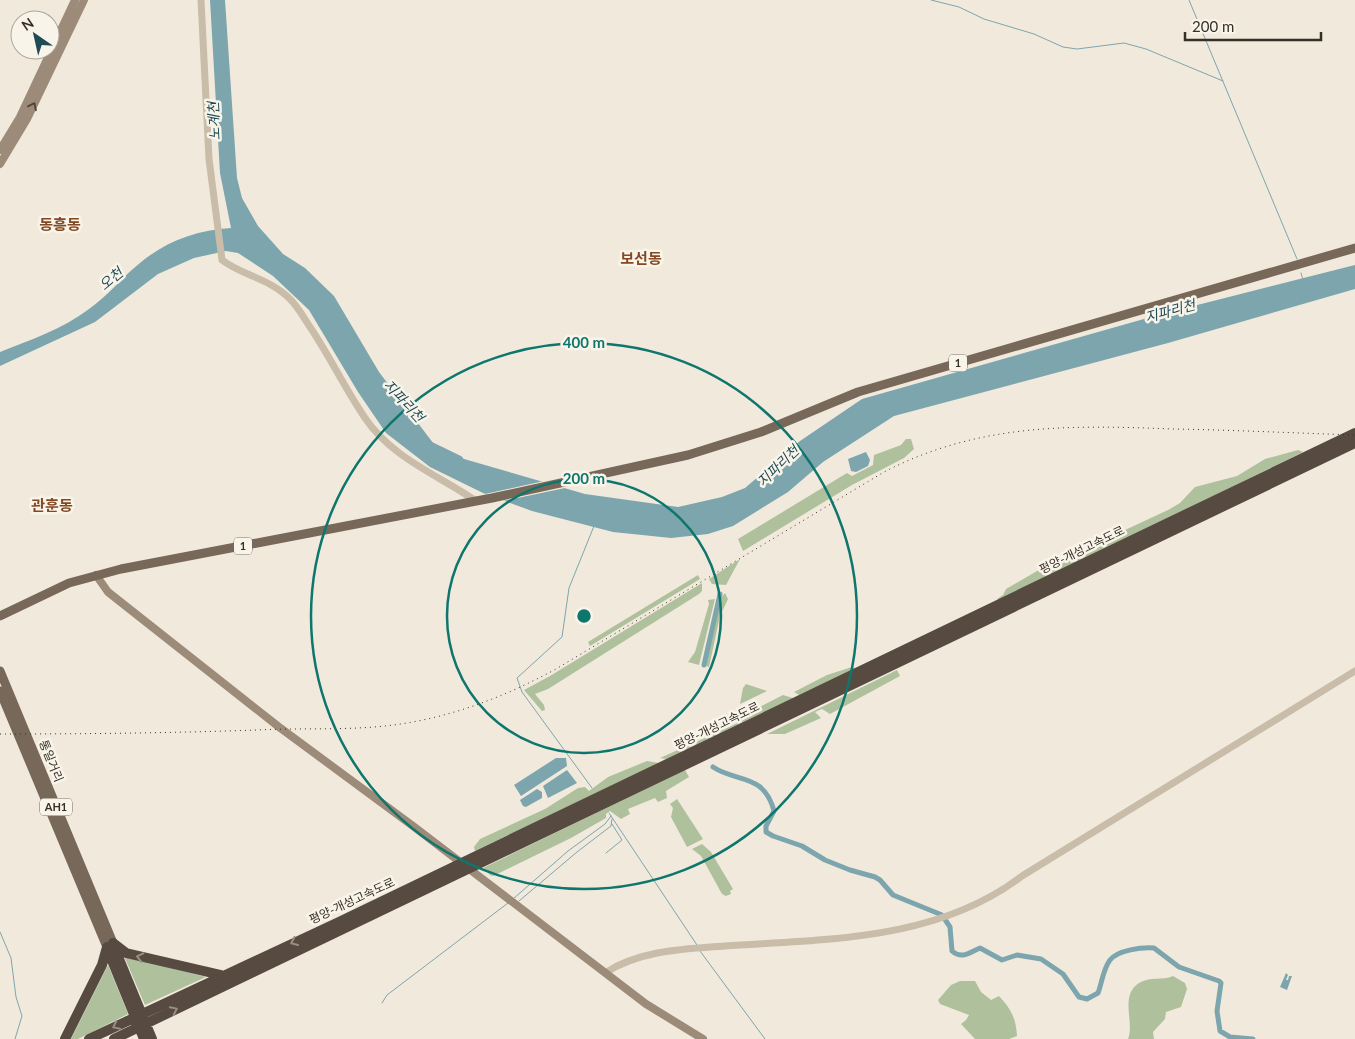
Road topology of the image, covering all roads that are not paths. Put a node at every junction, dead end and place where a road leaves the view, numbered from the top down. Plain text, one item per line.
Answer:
1 (75, 0) edge
2 (84, 0) edge
3 (201, 0) edge
4 (0, 150) edge
5 (0, 164) edge
6 (1355, 248) edge
7 (1355, 433) edge
8 (1355, 442) edge
9 (1296, 466) junction
10 (476, 501) junction
11 (96, 575) junction
12 (0, 616) edge
13 (0, 671) edge
14 (1355, 671) edge
15 (0, 691) edge
16 (340, 926) junction
17 (110, 945) junction
18 (605, 973) junction
19 (222, 975) junction
20 (128, 988) junction
21 (65, 1039) edge
22 (89, 1039) edge
23 (114, 1039) edge
24 (144, 1039) edge
25 (152, 1039) edge
26 (703, 1039) edge

1 - 4 main road
5 -> 2 main road
3 - 10 street
6 - 10 main road, 1
7 - 9 highway, 평양-개성고속도로
8 - 9 highway, 평양-개성고속도로
9 - 16 highway, 평양-개성고속도로
10 - 11 main road, 1
11 - 12 main road, 1
11 - 18 main road
13 - 17 main road, 통일거리 / AH1
14 - 18 street
15 - 17 main road, 통일거리 / AH1
16 -> 19 highway, 평양-개성고속도로
23 -> 16 highway, 평양-개성고속도로
19 -> 17 highway
17 - 20 highway, AH1
17 - 21 highway
18 - 26 main road
19 -> 22 highway, 평양-개성고속도로
20 - 24 highway
20 - 25 highway, AH1

